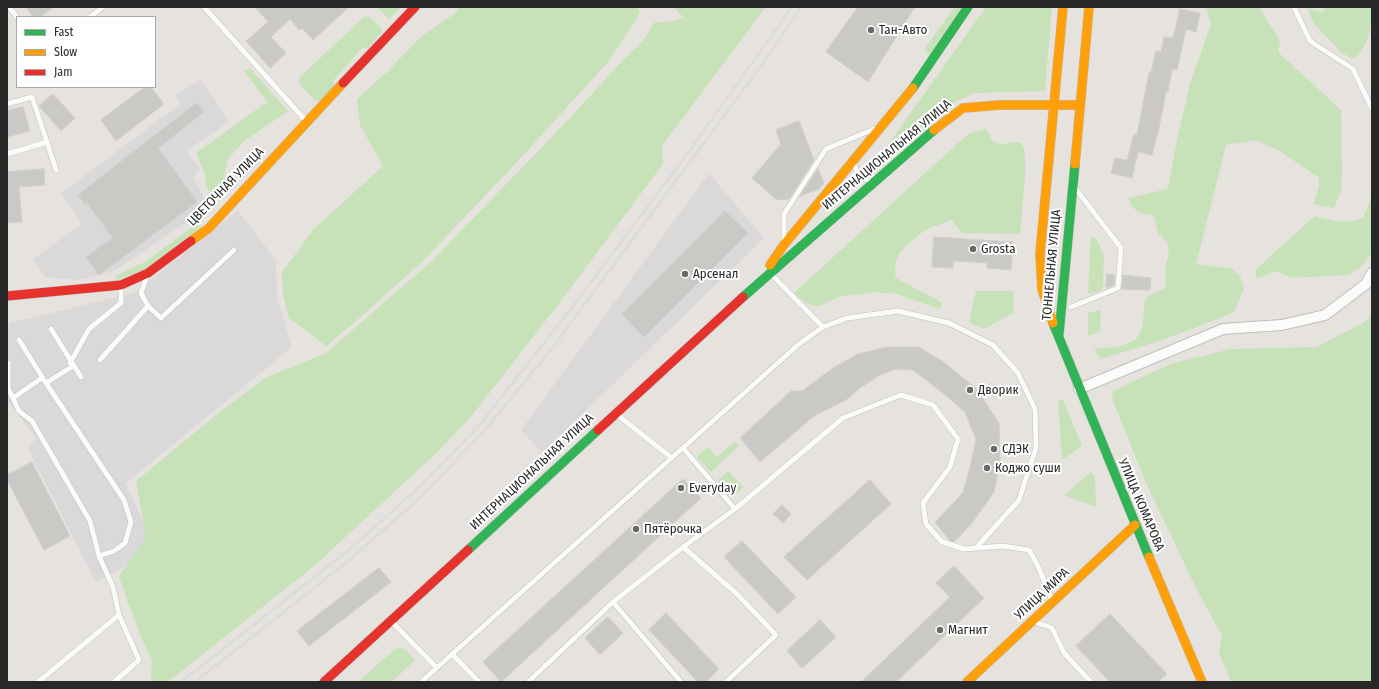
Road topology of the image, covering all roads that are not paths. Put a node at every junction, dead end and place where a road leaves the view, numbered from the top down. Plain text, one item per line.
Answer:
1 (10, 7) edge
2 (103, 7) edge
3 (204, 7) edge
4 (415, 7) edge
5 (968, 7) edge
6 (1063, 7) edge
7 (1089, 7) edge
8 (1294, 7) edge
9 (17, 16) edge
10 (91, 16) edge
11 (7, 104) edge
12 (1054, 105) junction
13 (1079, 106) junction
14 (1372, 109) edge
15 (307, 121) junction
16 (882, 125) junction
17 (47, 142) junction
18 (7, 154) edge
19 (853, 161) junction
20 (56, 170) dead end
21 (873, 182) junction
22 (1072, 184) junction
23 (783, 246) junction
24 (234, 250) dead end
25 (770, 272) junction
26 (1372, 272) edge
27 (148, 273) junction
28 (759, 282) junction
29 (121, 285) junction
30 (7, 296) edge
31 (148, 306) junction
32 (1071, 307) dead end
33 (823, 327) junction
34 (51, 329) dead end
35 (1058, 337) junction
36 (19, 340) dead end
37 (100, 360) dead end
38 (8, 363) edge
39 (72, 364) junction
40 (81, 377) dead end
41 (42, 378) junction
42 (46, 383) junction
43 (1079, 389) junction
44 (13, 398) junction
45 (615, 414) junction
46 (683, 448) junction
47 (672, 458) junction
48 (735, 509) junction
49 (1135, 525) junction
50 (683, 547) junction
51 (976, 548) junction
52 (98, 556) junction
53 (613, 602) junction
54 (1052, 602) junction
55 (119, 615) junction
56 (390, 621) junction
57 (1032, 621) junction
58 (452, 654) junction
59 (437, 668) junction
60 (38, 682) edge
61 (114, 682) edge
62 (324, 682) edge
63 (421, 682) edge
64 (479, 682) edge
65 (528, 682) edge
66 (681, 682) edge
67 (726, 682) edge
68 (967, 682) edge
69 (1091, 682) edge
70 (1202, 682) edge

1 - 9 lane
2 - 10 lane
3 - 15 lane
4 - 15 main road, ЦВЕТОЧНАЯ УЛИЦА
5 - 16 main road, ИНТЕРНАЦИОНАЛЬНАЯ УЛИЦА
6 - 12 main road, ТОННЕЛЬНАЯ УЛИЦА
7 - 13 main road, ТОННЕЛЬНАЯ УЛИЦА
8 - 14 lane
11 - 17 lane
12 - 13 main road, ИНТЕРНАЦИОНАЛЬНАЯ УЛИЦА
12 - 21 main road, ИНТЕРНАЦИОНАЛЬНАЯ УЛИЦА
12 - 35 main road, ТОННЕЛЬНАЯ УЛИЦА
13 - 22 main road, ТОННЕЛЬНАЯ УЛИЦА
15 - 27 main road, ЦВЕТОЧНАЯ УЛИЦА
16 - 19 main road, ИНТЕРНАЦИОНАЛЬНАЯ УЛИЦА
16 - 23 lane
17 - 18 lane
17 - 20 lane
19 - 21 lane
19 - 23 main road, ИНТЕРНАЦИОНАЛЬНАЯ УЛИЦА
21 - 25 main road, ИНТЕРНАЦИОНАЛЬНАЯ УЛИЦА
22 - 32 lane
22 - 35 main road, ТОННЕЛЬНАЯ УЛИЦА
23 - 28 main road, ИНТЕРНАЦИОНАЛЬНАЯ УЛИЦА
24 - 31 lane
25 - 28 main road, ИНТЕРНАЦИОНАЛЬНАЯ УЛИЦА
25 - 33 lane
26 - 43 street
27 - 29 main road, ЦВЕТОЧНАЯ УЛИЦА
27 - 31 lane
28 - 45 main road, ИНТЕРНАЦИОНАЛЬНАЯ УЛИЦА
29 - 30 main road, ЦВЕТОЧНАЯ УЛИЦА
29 - 39 lane
31 - 37 lane
33 - 46 lane
33 - 51 lane
34 - 39 lane
35 - 43 main road, УЛИЦА КОМАРОВА
36 - 41 lane
38 - 44 lane
39 - 40 lane
39 - 42 lane
41 - 42 lane
41 - 44 lane
42 - 52 lane
43 - 49 main road, УЛИЦА КОМАРОВА
44 - 52 lane
45 - 47 lane
45 - 56 main road, ИНТЕРНАЦИОНАЛЬНАЯ УЛИЦА
46 - 47 lane
46 - 48 lane
47 - 58 lane
48 - 50 lane
48 - 51 lane
49 - 54 main road, УЛИЦА МИРА
49 - 70 main road, УЛИЦА КОМАРОВА
50 - 53 lane
50 - 67 lane
51 - 54 lane
52 - 55 lane
53 - 65 lane
53 - 66 lane
54 - 57 main road, УЛИЦА МИРА
55 - 60 lane
55 - 61 lane
56 - 59 lane
56 - 62 main road, ИНТЕРНАЦИОНАЛЬНАЯ УЛИЦА
57 - 68 main road, УЛИЦА МИРА
57 - 69 lane
58 - 59 lane
58 - 64 lane
59 - 63 lane

